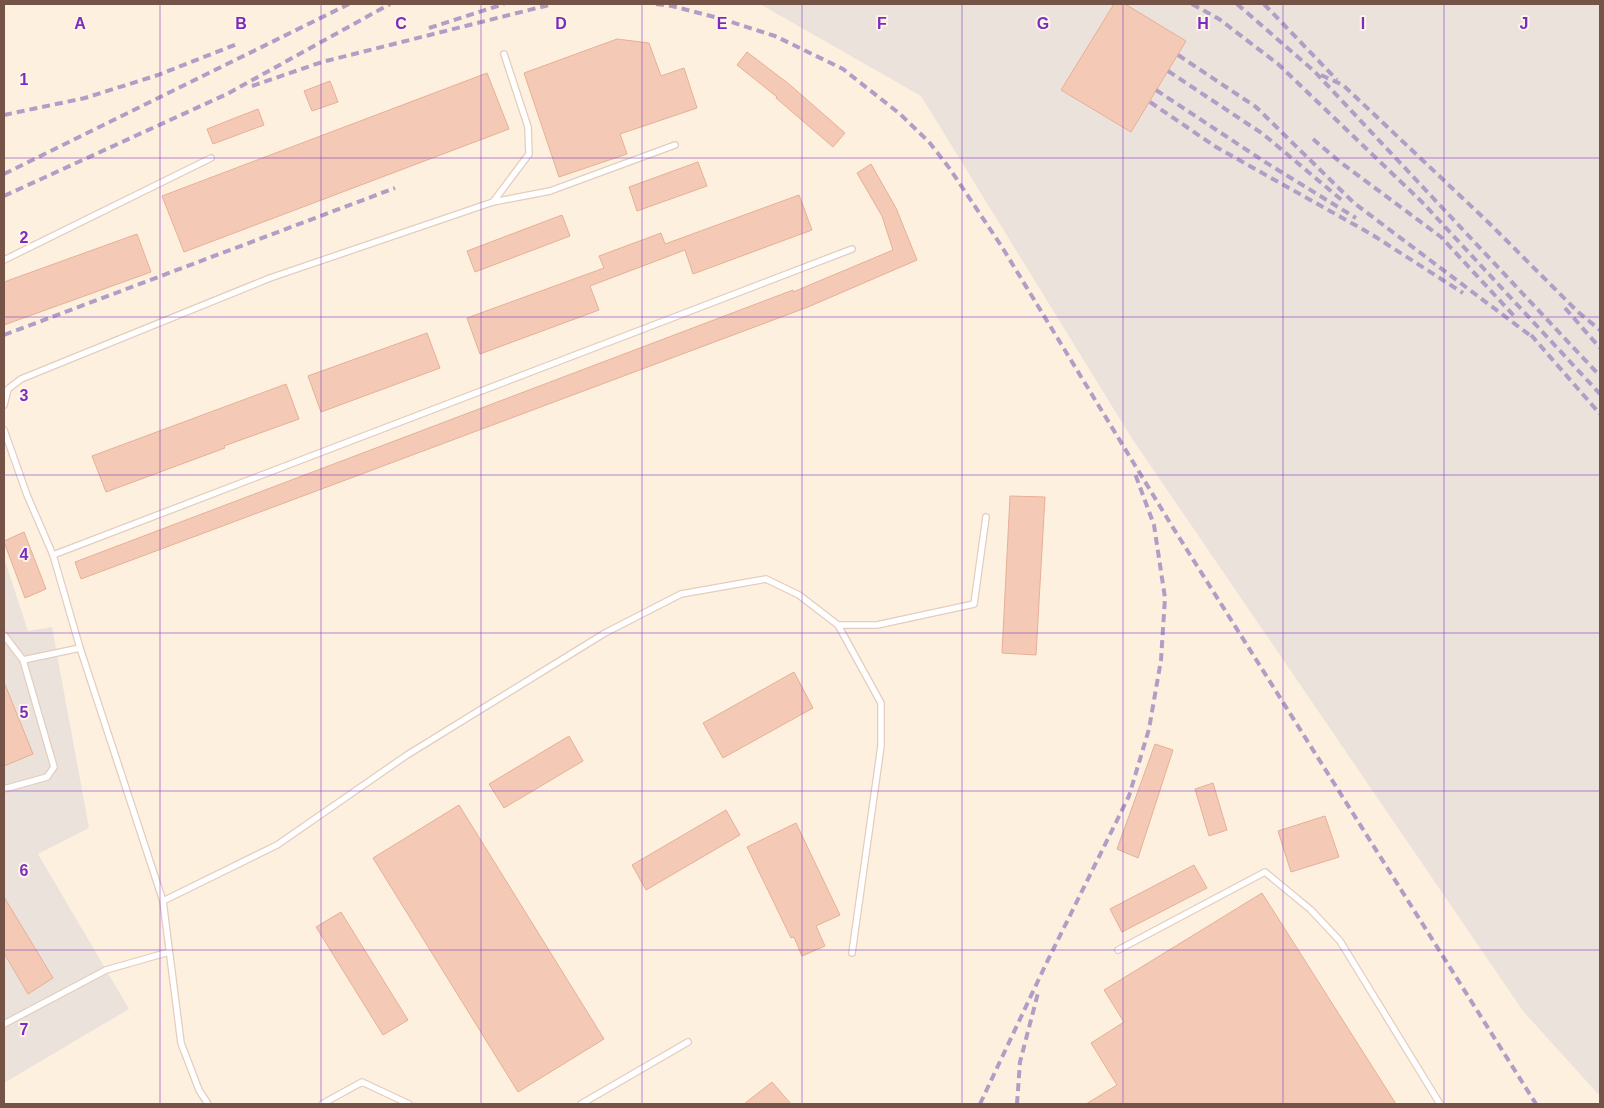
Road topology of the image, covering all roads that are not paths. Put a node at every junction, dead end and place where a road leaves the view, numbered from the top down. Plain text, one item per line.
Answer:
1 (504, 54) dead end
2 (675, 145) dead end
3 (211, 158) dead end
4 (493, 202) junction
5 (852, 249) dead end
6 (4, 260) edge
7 (4, 405) edge
8 (4, 430) edge
9 (986, 517) dead end
10 (52, 555) junction
11 (838, 625) junction
12 (4, 635) edge
13 (80, 648) junction
14 (23, 660) junction
15 (4, 790) edge
16 (163, 901) junction
17 (1118, 950) dead end
18 (169, 952) junction
19 (852, 953) dead end
20 (4, 1024) edge
21 (688, 1042) dead end
22 (208, 1104) edge
23 (322, 1104) edge
24 (409, 1104) edge
25 (581, 1104) edge
26 (1440, 1104) edge

1 - 4 lane
2 - 4 lane
3 - 6 lane
4 - 7 lane
5 - 10 lane
8 - 10 lane
9 - 11 lane
10 - 13 lane
11 - 16 lane
11 - 19 lane
12 - 14 lane
13 - 14 lane
13 - 16 lane
14 - 15 lane
16 - 18 lane
17 - 26 lane
18 - 20 lane
18 - 22 lane
21 - 25 lane
23 - 24 lane

